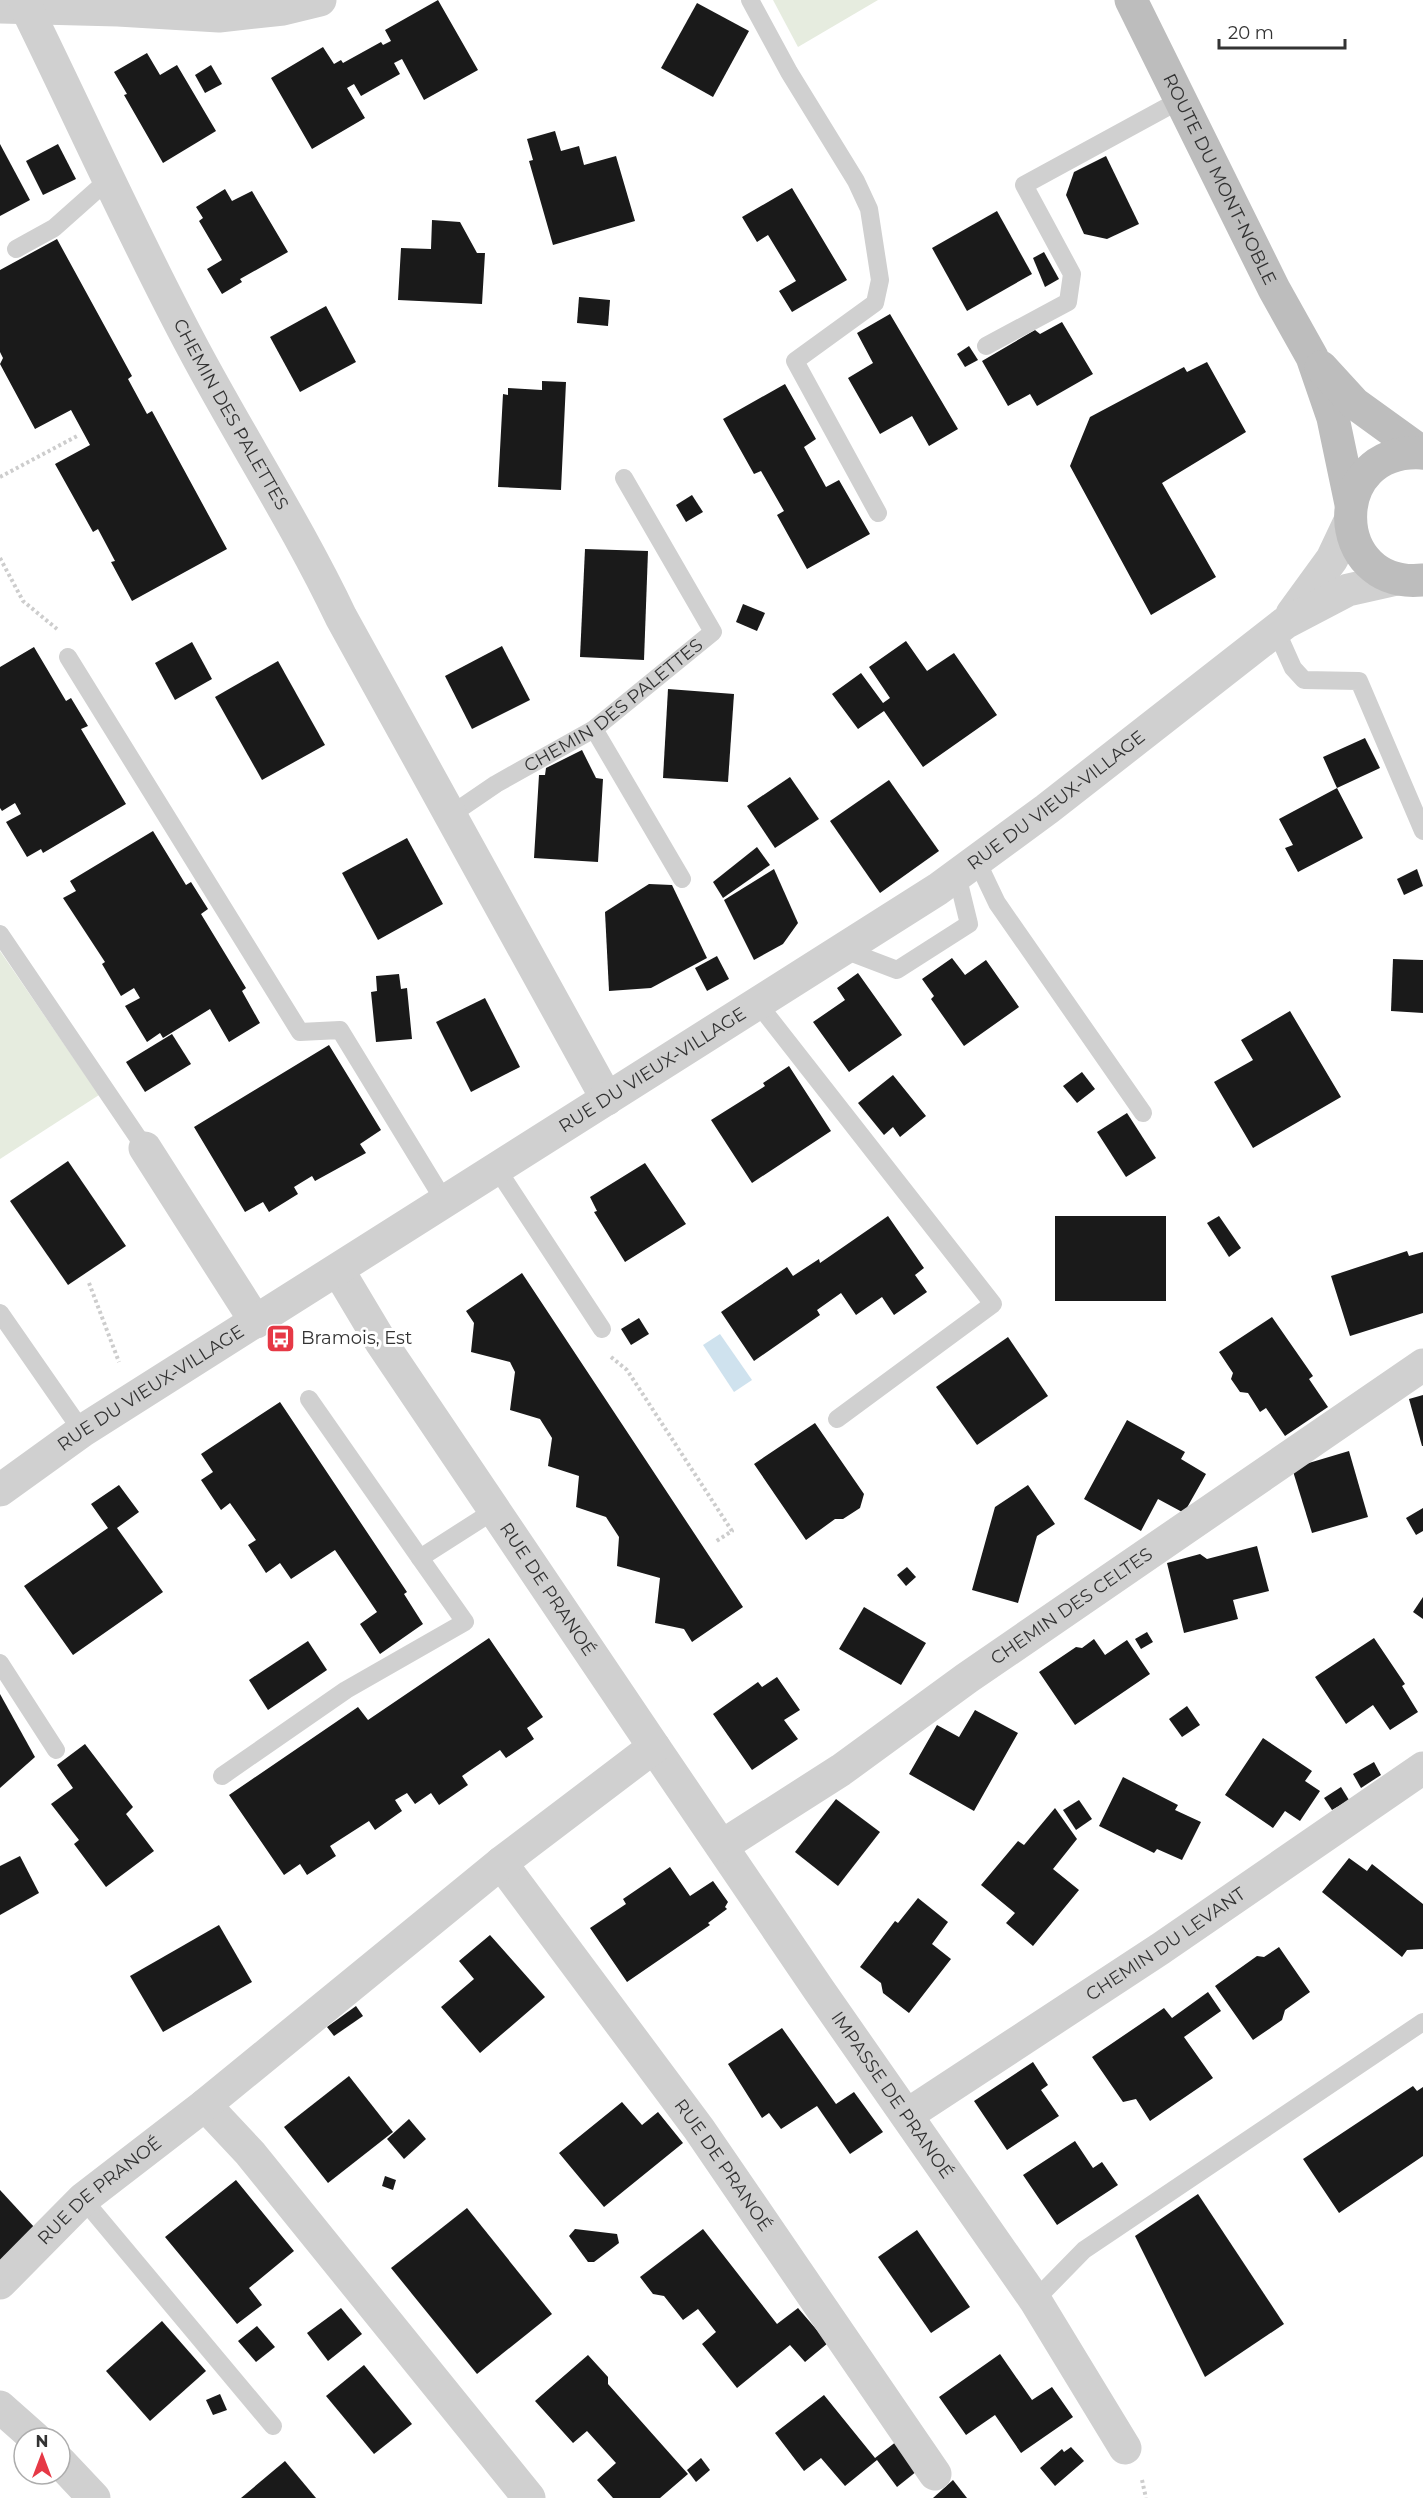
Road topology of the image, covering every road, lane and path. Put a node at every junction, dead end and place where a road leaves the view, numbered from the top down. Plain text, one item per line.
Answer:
1 (320, 0) edge
2 (750, 0) edge
3 (1131, 0) edge
4 (116, 5) edge
5 (13, 7) edge
6 (1180, 100) junction
7 (108, 180) junction
8 (16, 249) dead end
9 (986, 346) dead end
10 (1312, 357) junction
11 (79, 435) dead end
12 (1423, 453) edge
13 (0, 477) edge
14 (624, 478) dead end
15 (878, 513) dead end
16 (1350, 513) junction
17 (0, 558) edge
18 (1414, 582) edge
19 (1281, 626) junction
20 (68, 657) joint
21 (594, 729) junction
22 (452, 814) junction
23 (1423, 831) edge
24 (967, 868) junction
25 (682, 879) dead end
26 (0, 934) edge
27 (842, 949) junction
28 (759, 1005) junction
29 (607, 1099) junction
30 (1143, 1113) dead end
31 (145, 1148) joint
32 (497, 1169) junction
33 (445, 1202) junction
34 (338, 1270) junction
35 (89, 1283) dead end
36 (0, 1313) edge
37 (256, 1322) junction
38 (602, 1329) dead end
39 (604, 1352) dead end
40 (1423, 1365) edge
41 (132, 1399) junction
42 (309, 1399) dead end
43 (837, 1419) dead end
44 (82, 1431) junction
45 (0, 1490) edge
46 (495, 1510) junction
47 (715, 1542) dead end
48 (420, 1558) junction
49 (0, 1663) edge
50 (654, 1747) junction
51 (56, 1750) dead end
52 (1423, 1768) edge
53 (222, 1776) dead end
54 (722, 1846) junction
55 (501, 1863) junction
56 (1423, 2022) edge
57 (205, 2105) junction
58 (907, 2115) junction
59 (83, 2199) junction
60 (0, 2283) edge
61 (1035, 2300) junction
62 (0, 2407) edge
63 (21, 2426) edge
64 (273, 2426) dead end
65 (1125, 2448) dead end
66 (935, 2474) dead end
67 (72, 2475) edge
68 (94, 2498) edge
69 (530, 2498) edge

1 - 4 street
2 - 15 lane
3 - 6 street, ROUTE DU MONT-NOBLE
4 - 5 street
5 - 7 street, CHEMIN DES PALETTES
6 - 9 lane
6 - 10 street, ROUTE DU MONT-NOBLE
7 - 8 lane
7 - 22 street, CHEMIN DES PALETTES
10 - 12 street, ROUTE DU MONT-NOBLE
10 - 16 street, ROUTE DU MONT-NOBLE
11 - 13 path
12 - 16 street
14 - 21 lane, CHEMIN DES PALETTES
16 - 18 street, ROUTE DU MONT-NOBLE
16 - 19 street, RUE DU VIEUX-VILLAGE
17 - 20 path
18 - 19 street, RUE DU VIEUX-VILLAGE
19 - 23 lane
19 - 24 street, RUE DU VIEUX-VILLAGE
20 - 33 lane
21 - 22 lane, CHEMIN DES PALETTES
21 - 25 lane
22 - 29 street, CHEMIN DES PALETTES
24 - 27 street, RUE DU VIEUX-VILLAGE
24 - 27 lane
24 - 30 lane
26 - 31 lane
27 - 28 street, RUE DU VIEUX-VILLAGE
28 - 29 street, RUE DU VIEUX-VILLAGE
28 - 43 lane
29 - 32 street, RUE DU VIEUX-VILLAGE
31 - 37 street
32 - 33 street, RUE DU VIEUX-VILLAGE
32 - 38 lane
33 - 34 street, RUE DU VIEUX-VILLAGE
34 - 37 street, RUE DU VIEUX-VILLAGE
34 - 46 street, RUE DE PRANOÉ
35 - 41 path
36 - 44 lane
37 - 41 street, RUE DU VIEUX-VILLAGE
39 - 47 path
40 - 54 street, CHEMIN DES CELTES
41 - 44 street, RUE DU VIEUX-VILLAGE
42 - 48 lane
44 - 45 street, RUE DU VIEUX-VILLAGE
46 - 48 lane
46 - 50 street, RUE DE PRANOÉ
48 - 53 lane
49 - 51 lane
50 - 54 street, IMPASSE DE PRANOÉ
50 - 55 street, RUE DE PRANOÉ
52 - 58 street, CHEMIN DU LEVANT
54 - 58 street, IMPASSE DE PRANOÉ
55 - 57 street, RUE DE PRANOÉ
55 - 66 street, RUE DE PRANOÉ
56 - 61 lane
57 - 59 street, RUE DE PRANOÉ
57 - 69 street
58 - 61 street, IMPASSE DE PRANOÉ
59 - 60 street, RUE DE PRANOÉ
59 - 64 lane
61 - 65 street, IMPASSE DE PRANOÉ
62 - 63 street
67 - 68 street

